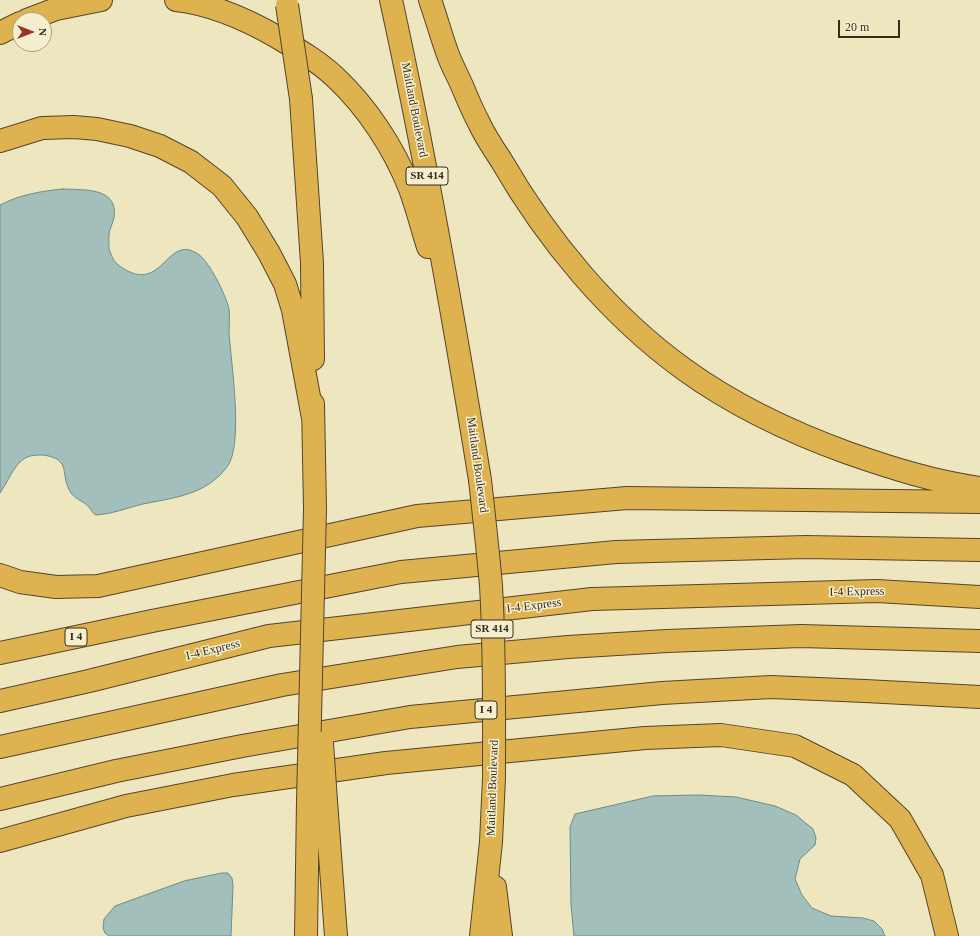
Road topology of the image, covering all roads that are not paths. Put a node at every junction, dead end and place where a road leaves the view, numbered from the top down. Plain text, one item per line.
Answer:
1 (102, 0) edge
2 (176, 0) edge
3 (391, 0) edge
4 (430, 0) edge
5 (287, 3) edge
6 (48, 12) edge
7 (12, 27) edge
8 (0, 33) edge
9 (0, 141) edge
10 (459, 354) junction
11 (313, 418) junction
12 (980, 488) edge
13 (980, 502) edge
14 (980, 550) edge
15 (0, 575) edge
16 (980, 597) edge
17 (980, 641) edge
18 (0, 653) edge
19 (980, 697) edge
20 (0, 701) edge
21 (0, 747) edge
22 (0, 799) edge
23 (317, 801) junction
24 (0, 841) edge
25 (491, 842) junction
26 (306, 935) edge
27 (336, 936) edge
28 (481, 936) edge
29 (501, 936) edge
30 (947, 936) edge

1 - 6 highway
2 - 10 highway
3 - 10 highway, Maitland Boulevard / SR 414
4 - 12 highway
5 - 11 highway, bridge
7 - 8 highway
9 - 11 highway
10 - 25 highway, Maitland Boulevard / SR 414, bridge
11 - 23 highway, bridge
13 - 15 highway
14 - 18 highway, I 4
16 - 20 highway, I-4 Express
17 - 21 highway
19 - 22 highway, I 4
23 - 26 highway
23 - 27 highway
24 - 30 highway
25 - 28 highway, Maitland Boulevard / SR 414
25 - 29 highway

